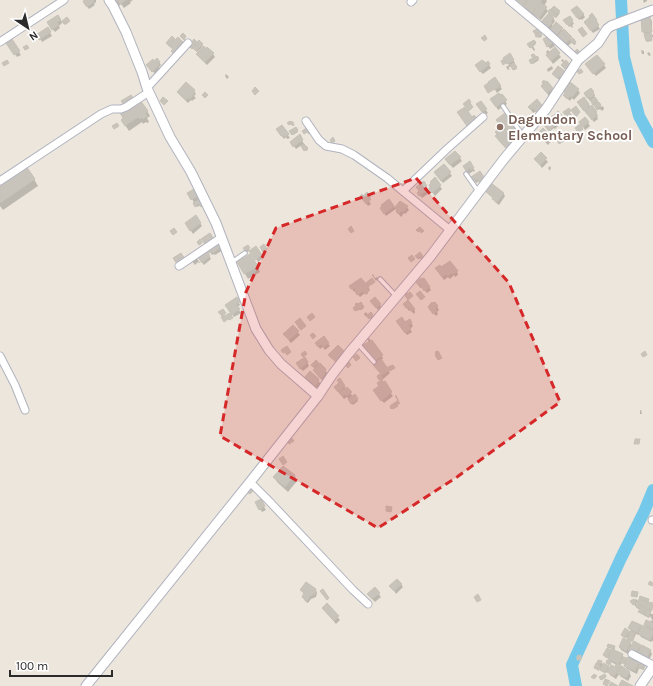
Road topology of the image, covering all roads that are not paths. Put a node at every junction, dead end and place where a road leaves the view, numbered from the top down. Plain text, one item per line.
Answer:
1 (64, 0) edge
2 (109, 0) edge
3 (509, 0) edge
4 (653, 10) edge
5 (0, 42) edge
6 (188, 43) dead end
7 (578, 60) junction
8 (148, 90) junction
9 (503, 106) dead end
10 (483, 117) dead end
11 (306, 121) dead end
12 (524, 137) junction
13 (466, 174) dead end
14 (0, 181) edge
15 (403, 191) junction
16 (479, 192) junction
17 (450, 230) junction
18 (222, 237) junction
19 (245, 253) dead end
20 (231, 263) junction
21 (179, 266) dead end
22 (380, 279) dead end
23 (397, 297) junction
24 (358, 343) junction
25 (0, 356) edge
26 (374, 362) dead end
27 (318, 396) junction
28 (25, 410) dead end
29 (250, 482) junction
30 (368, 604) dead end
31 (632, 654) dead end
32 (653, 666) edge
33 (86, 686) edge
34 (640, 686) edge

1 - 5 street
2 - 8 street
3 - 7 street
4 - 7 street
6 - 8 street
7 - 12 street
8 - 14 street
8 - 18 street
9 - 12 lane
10 - 15 street
11 - 15 street
12 - 16 street
13 - 16 lane
15 - 17 street
16 - 17 street
17 - 23 street
18 - 20 street
18 - 21 street
19 - 20 lane
20 - 27 street
22 - 23 lane
23 - 24 street
24 - 26 lane
24 - 27 street
25 - 28 street
27 - 29 street
29 - 30 street
29 - 33 street
31 - 32 street
32 - 34 street

